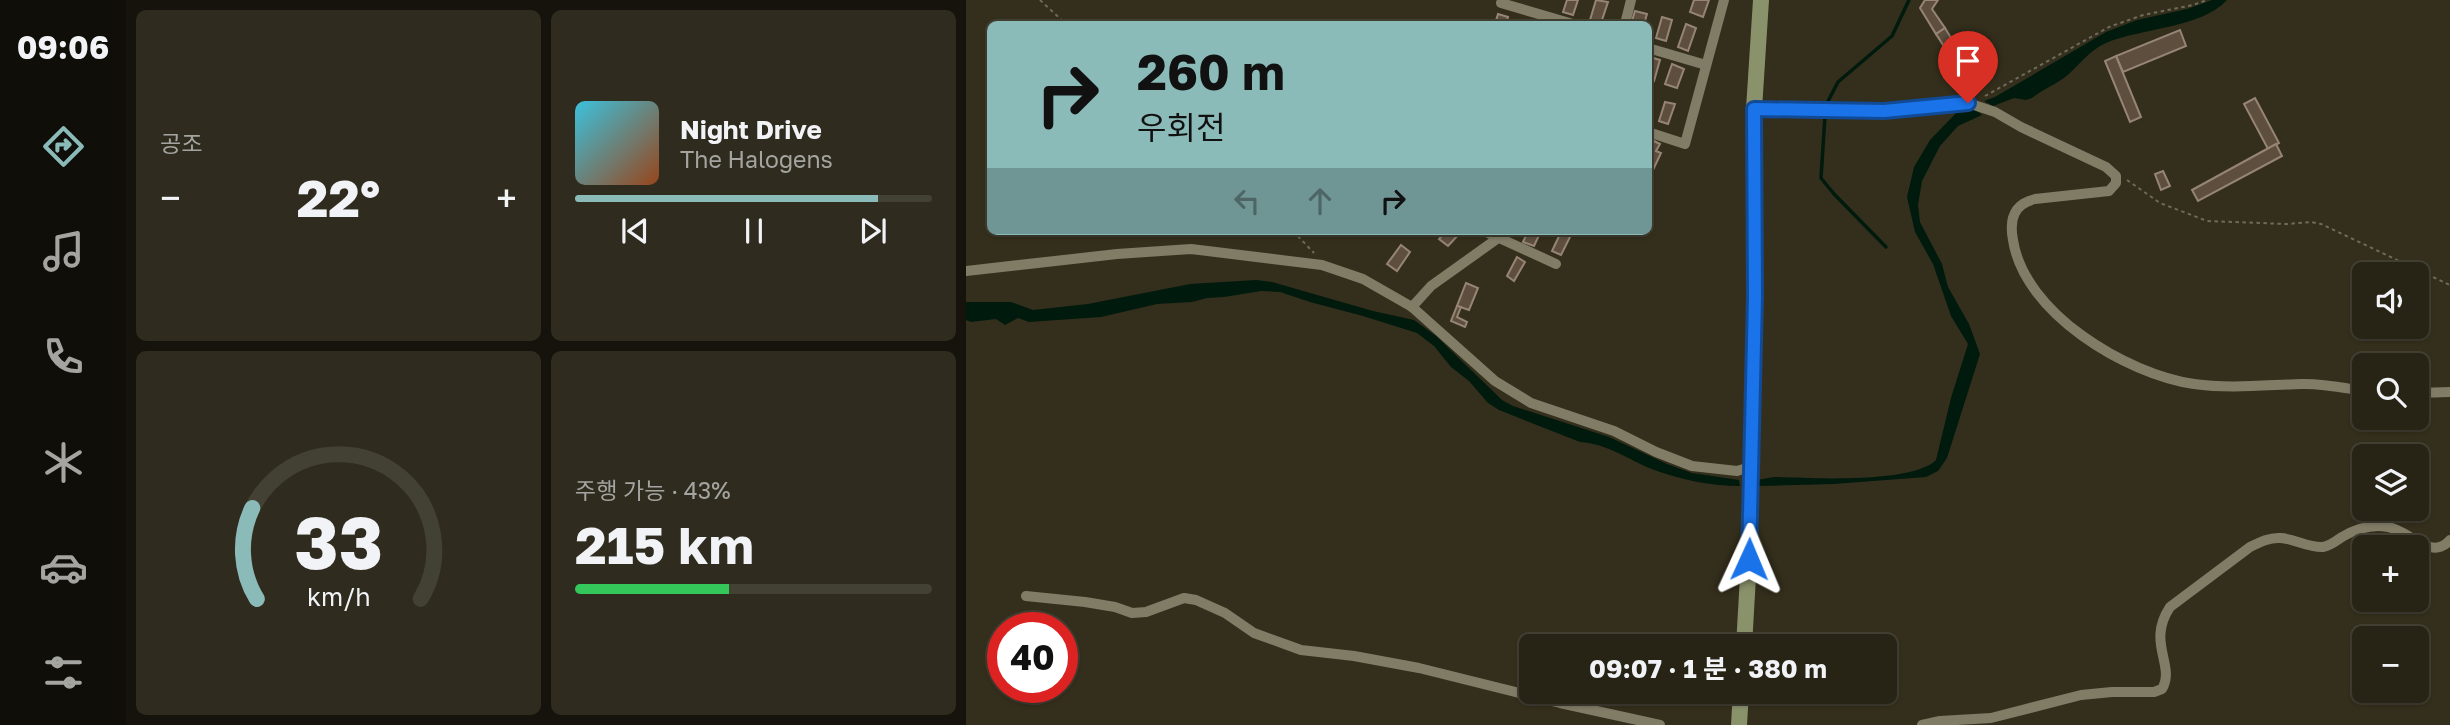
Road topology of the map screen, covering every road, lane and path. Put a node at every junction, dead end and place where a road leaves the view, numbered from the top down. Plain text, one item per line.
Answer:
1 (1040, 0) edge
2 (1631, 0) edge
3 (1724, 0) edge
4 (1760, 0) edge
5 (2207, 0) edge
6 (1501, 2) dead end
7 (1063, 21) edge
8 (1563, 21) edge
9 (1626, 21) edge
10 (1652, 49) edge
11 (1706, 65) junction
12 (1968, 103) junction
13 (1754, 109) junction
14 (1652, 133) edge
15 (2116, 176) junction
16 (1297, 235) edge
17 (1504, 235) edge
18 (1556, 264) dead end
19 (1322, 265) junction
20 (966, 271) edge
21 (2450, 285) edge
22 (1412, 307) junction
23 (2352, 389) edge
24 (2450, 392) edge
25 (2429, 393) edge
26 (1750, 476) junction
27 (2450, 540) edge
28 (1026, 596) dead end
29 (1745, 634) edge
30 (1740, 704) edge
31 (1660, 725) edge
32 (1739, 725) edge
33 (1922, 725) edge

1 - 7 path
2 - 9 street
3 - 11 street
4 - 13 street
5 - 12 path
6 - 8 street
10 - 11 street
11 - 14 street
12 - 13 street
12 - 15 street
13 - 26 street
15 - 21 path
15 - 23 street
16 - 19 path
17 - 18 street
17 - 22 street
19 - 20 street
19 - 22 street
22 - 26 street
24 - 25 street
26 - 29 street
27 - 33 street
28 - 31 street
30 - 32 street

